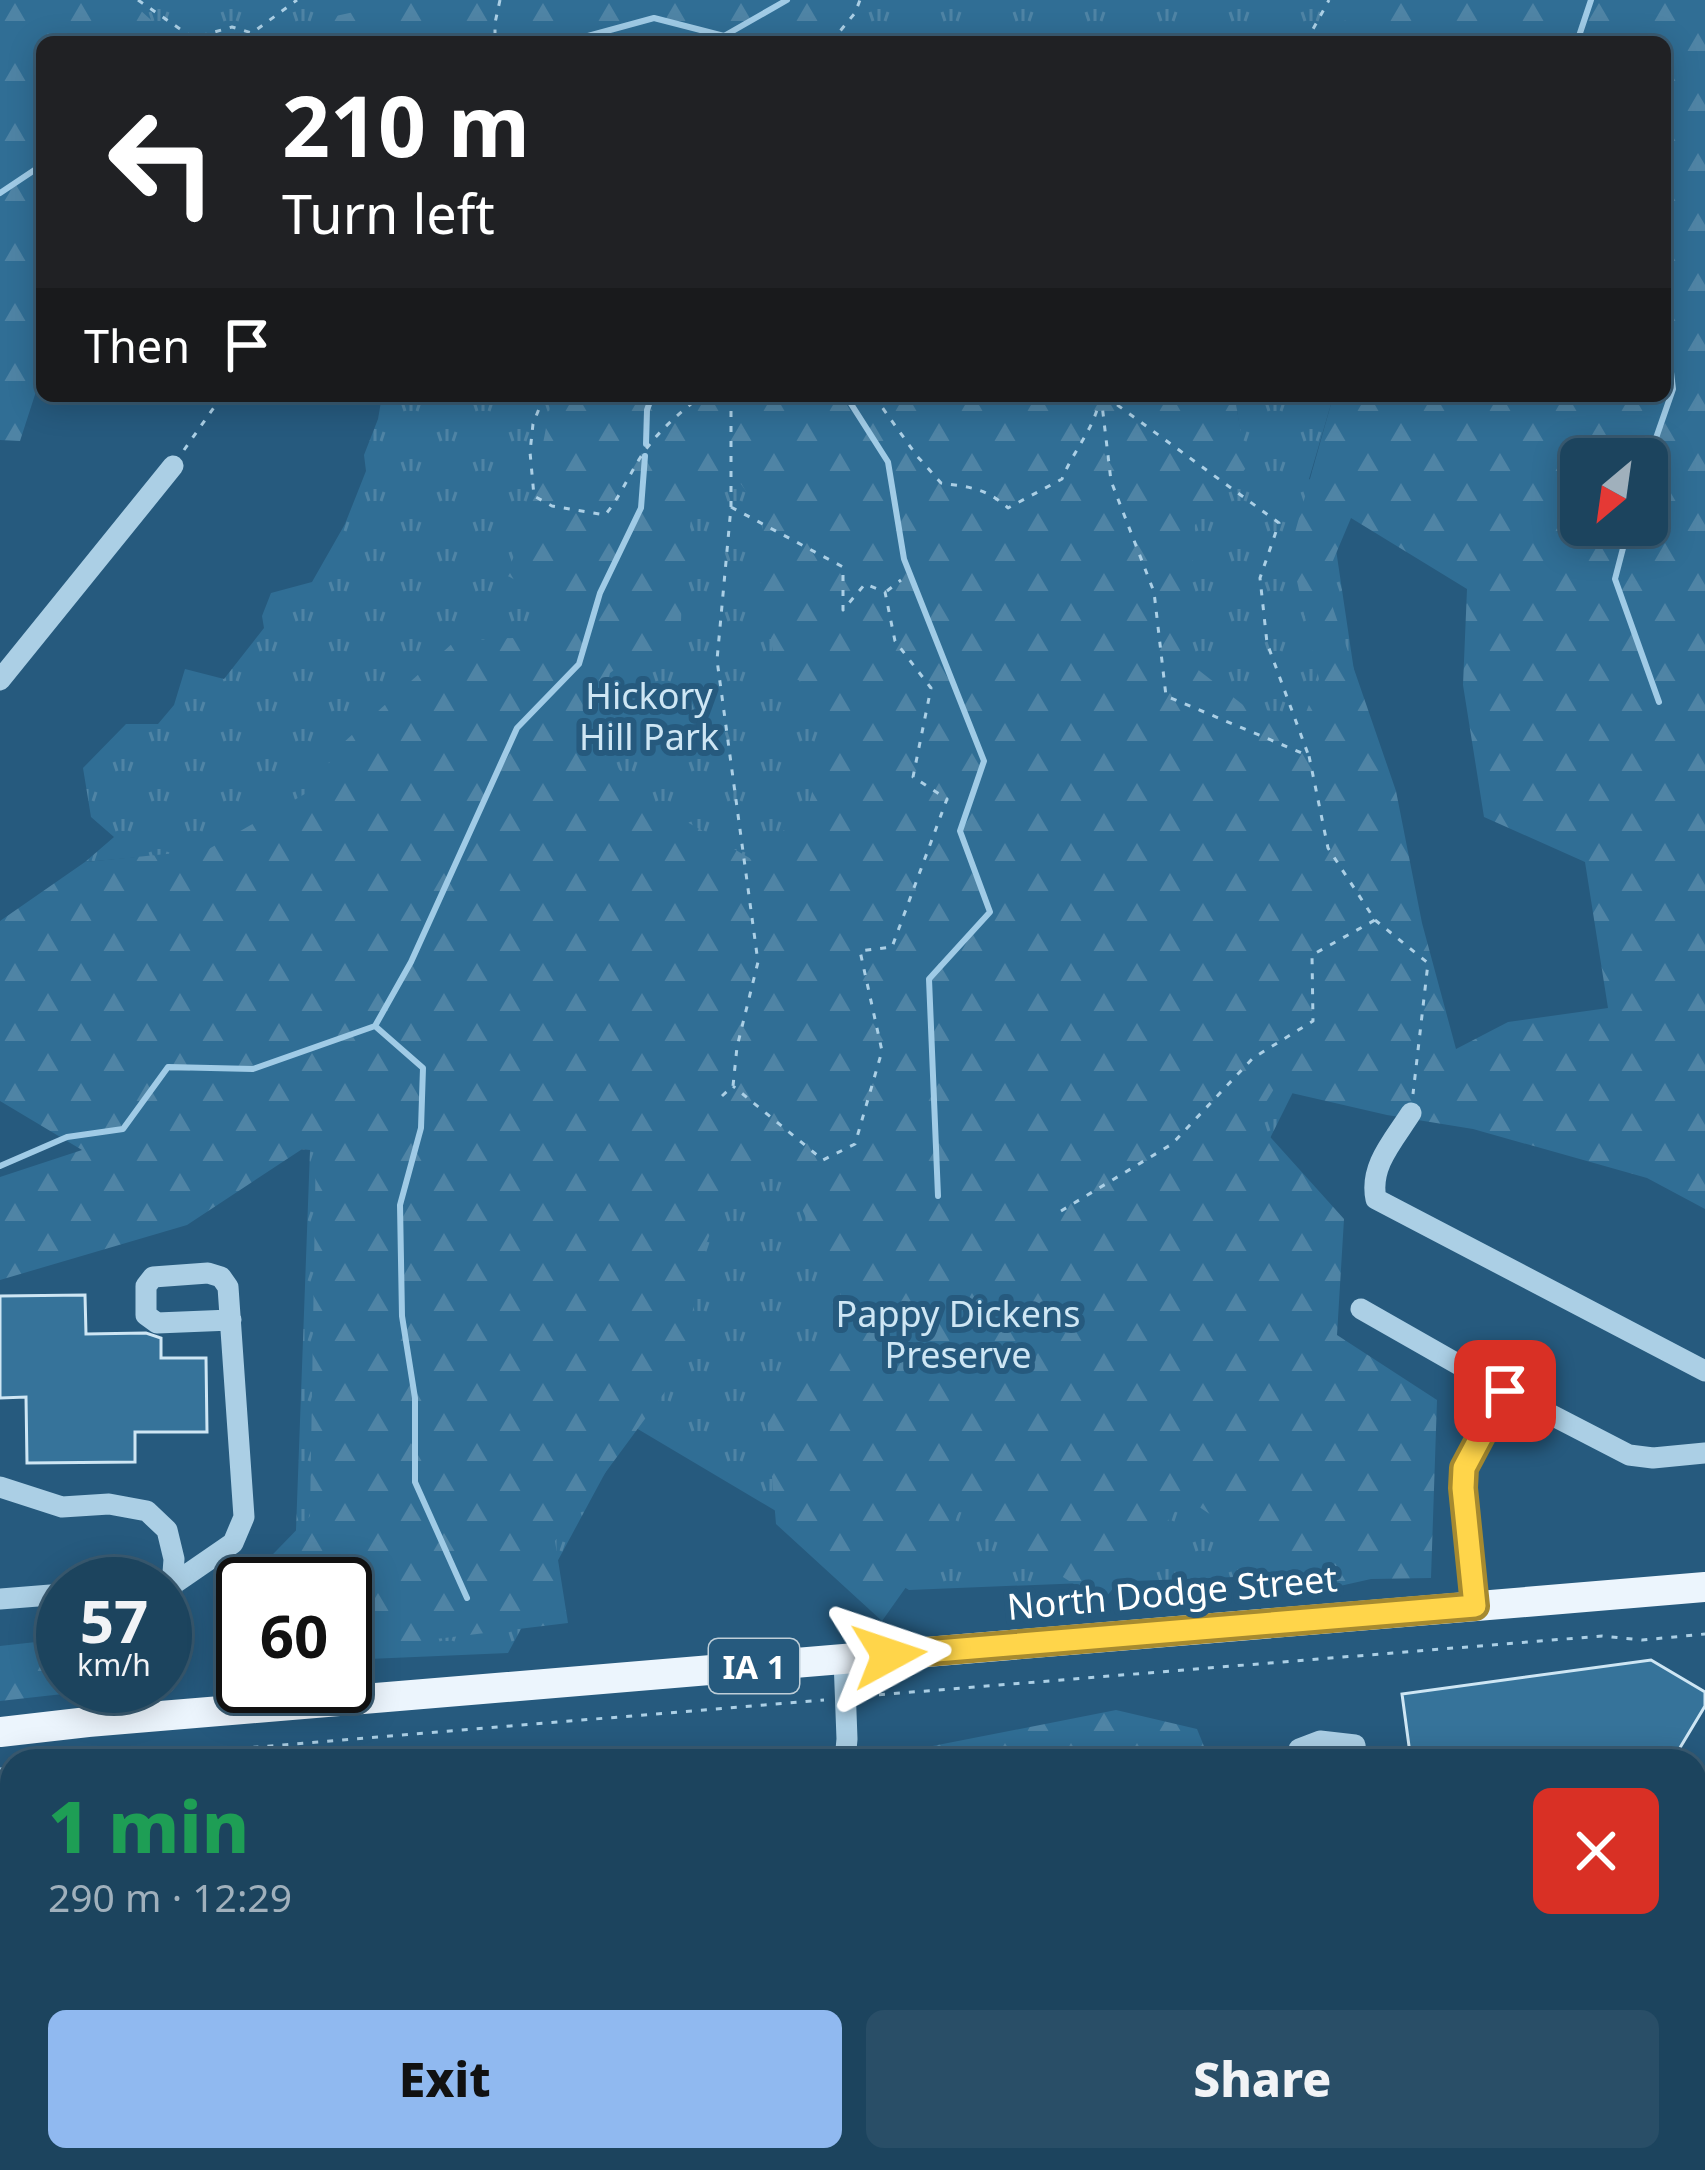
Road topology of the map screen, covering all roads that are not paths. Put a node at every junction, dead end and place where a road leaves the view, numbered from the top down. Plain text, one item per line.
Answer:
1 (172, 466) road end
2 (0, 680) edge
3 (1411, 1113) road end
4 (1360, 1310) dead end
5 (231, 1320) dead end
6 (1705, 1371) edge
7 (1505, 1391) junction
8 (1705, 1453) edge
9 (0, 1486) edge
10 (174, 1557) edge
11 (192, 1569) edge
12 (1705, 1587) edge
13 (36, 1596) edge
14 (0, 1599) edge
15 (1475, 1606) junction
16 (844, 1659) junction
17 (192, 1694) edge
18 (84, 1713) edge
19 (0, 1732) edge
20 (846, 1749) edge
21 (1299, 1749) edge
22 (1356, 1749) edge

1 - 2 street
3 - 6 street
4 - 7 street
5 - 11 street
7 - 8 street
7 - 15 street
9 - 10 street
12 - 15 main road, North Dodge Street / IA 1
13 - 14 street
15 - 16 main road, North Dodge Street / IA 1
16 - 17 main road, North Dodge Street / IA 1
16 - 20 street
18 - 19 main road, North Dodge Street / IA 1
21 - 22 street

